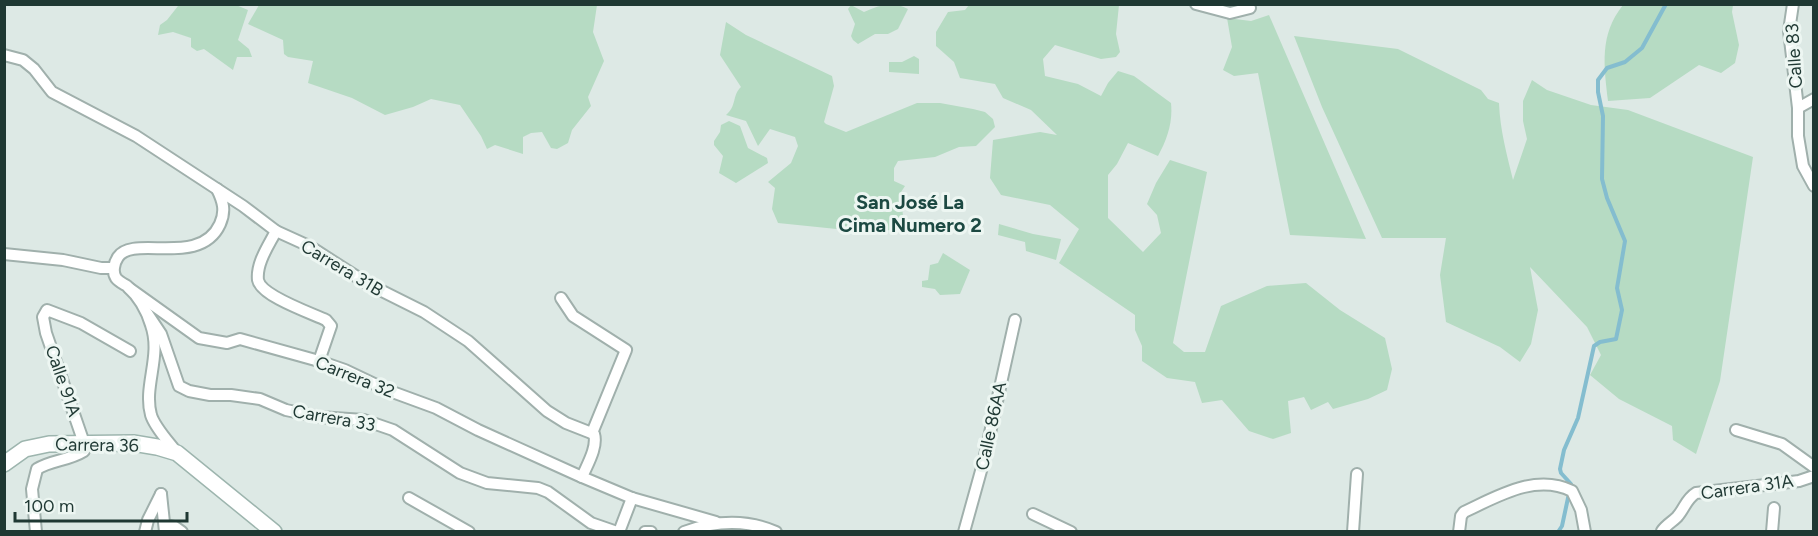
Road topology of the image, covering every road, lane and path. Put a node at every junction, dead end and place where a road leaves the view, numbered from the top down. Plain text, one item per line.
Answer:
1 (1196, 4) edge
2 (1792, 4) edge
3 (1250, 8) dead end
4 (4, 55) edge
5 (1814, 99) edge
6 (1798, 108) junction
7 (1814, 186) edge
8 (217, 189) junction
9 (276, 231) junction
10 (4, 254) edge
11 (113, 268) junction
12 (129, 288) junction
13 (561, 298) dead end
14 (147, 312) junction
15 (1015, 320) dead end
16 (130, 351) dead end
17 (319, 361) junction
18 (1736, 430) dead end
19 (592, 433) junction
20 (85, 444) junction
21 (177, 453) junction
22 (4, 464) edge
23 (1814, 467) edge
24 (1358, 474) dead end
25 (1814, 476) edge
26 (582, 477) junction
27 (409, 498) dead end
28 (632, 498) junction
29 (1774, 508) dead end
30 (1033, 514) dead end
31 (716, 522) junction
32 (165, 528) edge
33 (741, 528) edge
34 (697, 529) edge
35 (36, 531) edge
36 (145, 531) edge
37 (182, 531) edge
38 (274, 531) edge
39 (469, 531) edge
40 (618, 531) edge
41 (645, 531) edge
42 (651, 531) edge
43 (684, 531) edge
44 (776, 531) edge
45 (964, 531) edge
46 (1071, 531) edge
47 (1353, 531) edge
48 (1460, 531) edge
49 (1585, 531) edge
50 (1662, 531) edge
51 (1772, 531) edge

1 - 3 street
2 - 6 street, Calle 83
4 - 8 street, Carrera 31B
5 - 6 street
6 - 7 street, Calle 83
8 - 9 street, Carrera 31B
8 - 11 street
9 - 17 street
9 - 19 street, Carrera 31B
10 - 11 street
11 - 12 street
12 - 14 street, Carrera 33
12 - 17 street, Carrera 32
13 - 19 street
14 - 21 street
14 - 40 street, Carrera 33
15 - 45 street, Calle 86AA
16 - 20 street, Calle 91A
17 - 26 street, Carrera 32
18 - 23 street
19 - 26 street
20 - 21 main road, Carrera 36
20 - 22 main road, Carrera 36
20 - 35 street
21 - 38 main road, Carrera 36
24 - 47 street
25 - 50 street, Carrera 31A
26 - 28 street
27 - 39 street
28 - 31 street
28 - 40 street
29 - 51 street
30 - 46 street
31 - 33 street
31 - 34 street
32 - 36 street
32 - 37 street
33 - 44 street
34 - 43 street
41 - 42 street
48 - 49 street

